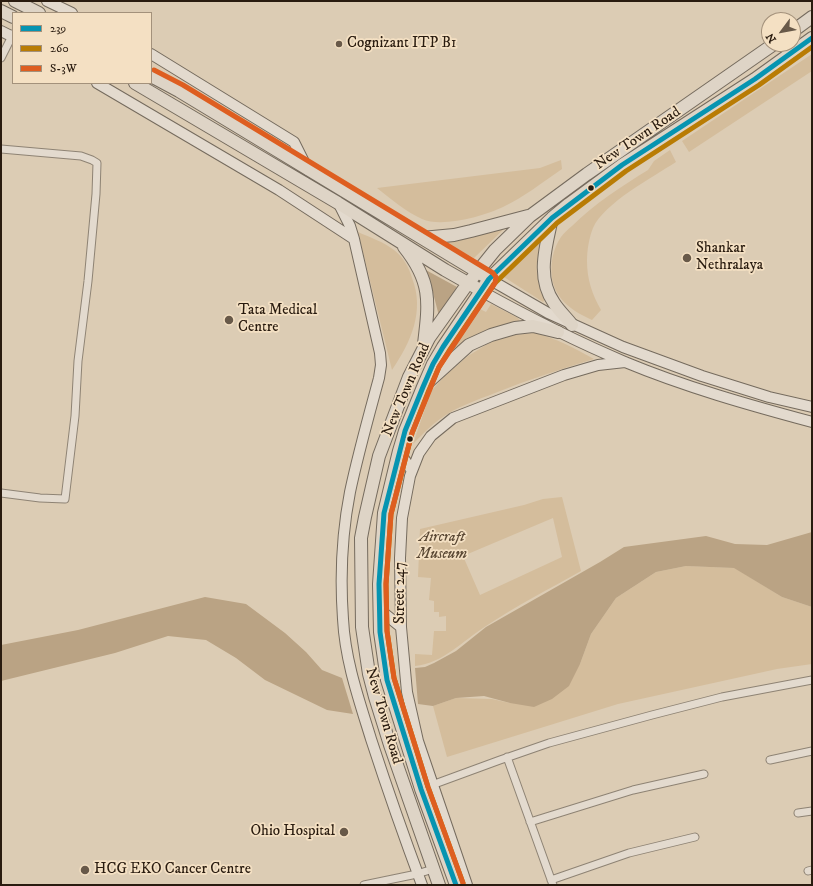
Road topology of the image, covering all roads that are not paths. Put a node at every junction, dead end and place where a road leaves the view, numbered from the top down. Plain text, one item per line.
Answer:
1 (47, 1) edge
2 (18, 2) edge
3 (1, 11) edge
4 (37, 12) edge
5 (70, 12) edge
6 (12, 16) edge
7 (812, 17) edge
8 (801, 25) edge
9 (1, 32) edge
10 (12, 36) edge
11 (12, 38) edge
12 (812, 38) edge
13 (762, 52) edge
14 (152, 55) edge
15 (1, 58) edge
16 (152, 77) edge
17 (99, 84) edge
18 (137, 84) edge
19 (1, 149) edge
20 (308, 170) junction
21 (339, 204) junction
22 (530, 216) junction
23 (552, 218) junction
24 (422, 238) junction
25 (354, 239) junction
26 (400, 242) junction
27 (477, 272) junction
28 (489, 279) junction
29 (468, 283) junction
30 (481, 291) junction
31 (572, 324) junction
32 (558, 332) junction
33 (424, 347) junction
34 (625, 362) junction
35 (423, 387) junction
36 (812, 407) edge
37 (812, 422) edge
38 (399, 451) junction
39 (412, 471) junction
40 (1, 493) edge
41 (380, 610) junction
42 (401, 627) junction
43 (812, 680) edge
44 (812, 751) edge
45 (507, 757) junction
46 (770, 760) dead end
47 (704, 774) dead end
48 (433, 784) junction
49 (421, 789) junction
50 (812, 811) edge
51 (798, 813) dead end
52 (530, 822) junction
53 (695, 837) dead end
54 (433, 869) junction
55 (418, 874) junction
56 (552, 882) edge
57 (364, 885) edge
58 (422, 885) edge
59 (439, 885) edge
60 (456, 885) edge
61 (467, 885) edge

1 - 5 street
2 - 4 main road
3 - 6 main road
7 - 8 main road
9 - 10 street
11 - 15 street
12 - 23 main road
13 - 22 main road, New Town Road
14 - 20 street
16 - 20 main road
17 - 25 street
18 - 21 main road
19 - 40 street
20 - 24 main road
21 - 25 street
21 - 26 main road
22 - 24 main road
22 - 27 main road, New Town Road
23 - 28 main road
23 - 31 main road
24 - 27 main road
25 - 55 street
26 - 29 main road
26 - 33 main road
27 - 28 main road
27 - 29 main road, New Town Road
28 - 30 main road
28 - 31 street
29 - 30 main road
29 - 33 main road, New Town Road
30 - 32 street
30 - 35 main road
31 - 36 street
32 - 34 street
32 - 35 main road
33 - 54 main road, New Town Road
34 - 37 street
34 - 39 street, Street 247
35 - 38 main road
38 - 39 street
38 - 41 main road
39 - 42 street, Street 247
41 - 42 street
41 - 49 main road
42 - 48 street, Street 247
43 - 45 street
44 - 46 street
45 - 48 street
45 - 52 street
47 - 52 street
48 - 49 street
48 - 61 street, Street 247
49 - 60 main road
50 - 51 street
52 - 56 street
53 - 56 street
54 - 55 street
54 - 59 main road, New Town Road
55 - 57 street
55 - 58 street

